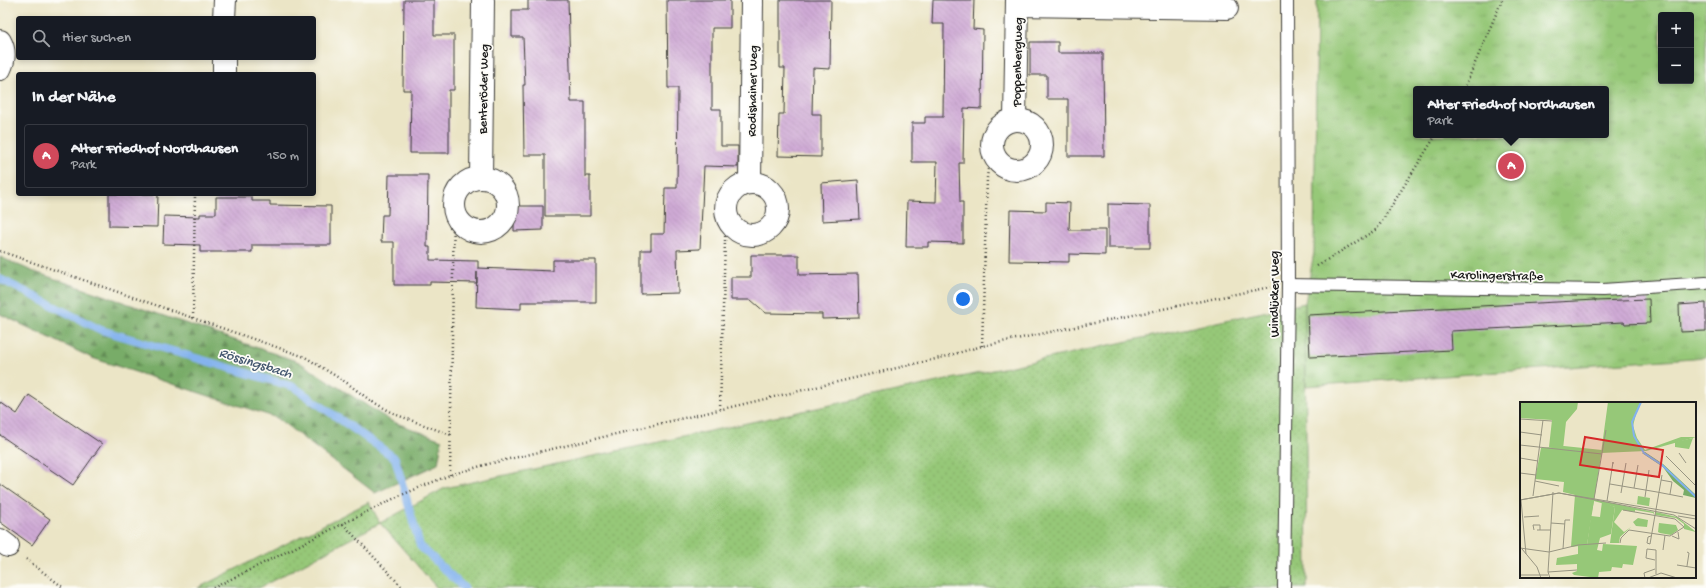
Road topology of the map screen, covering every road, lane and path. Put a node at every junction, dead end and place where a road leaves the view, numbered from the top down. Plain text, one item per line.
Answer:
1 (225, 0) edge
2 (482, 0) edge
3 (752, 0) edge
4 (1287, 0) edge
5 (1502, 0) edge
6 (1017, 2) edge
7 (1227, 8) dead end
8 (224, 16) edge
9 (0, 41) edge
10 (224, 60) edge
11 (0, 69) edge
12 (224, 72) edge
13 (1465, 86) edge
14 (1015, 119) junction
15 (1434, 138) edge
16 (991, 142) junction
17 (481, 178) junction
18 (750, 182) junction
19 (195, 196) edge
20 (454, 205) junction
21 (726, 207) junction
22 (0, 251) edge
23 (1706, 284) edge
24 (1288, 285) junction
25 (193, 318) junction
26 (982, 346) junction
27 (720, 409) junction
28 (451, 436) junction
29 (450, 475) junction
30 (343, 524) junction
31 (4, 543) edge
32 (64, 588) edge
33 (213, 588) edge
34 (403, 588) edge
35 (1284, 588) edge

1 - 8 street
2 - 17 street, Benteröder Weg
3 - 18 street, Rodishainer Weg
4 - 24 lane, Windlücker Weg
5 - 13 path
6 - 7 street, Poppenbergweg
6 - 14 street, Poppenbergweg
9 - 11 street
10 - 12 street
14 - 16 street, Poppenbergweg
14 - 16 street, Poppenbergweg
15 - 24 path
16 - 26 path
17 - 20 street
17 - 20 street
18 - 21 street
18 - 21 street
19 - 25 path
20 - 28 path
21 - 27 path
22 - 25 path
23 - 24 lane, Karolingerstraße
24 - 26 path
24 - 35 lane, Windlücker Weg
25 - 28 path
26 - 27 path
27 - 29 path
28 - 29 path
29 - 30 path
30 - 33 path
30 - 34 path
31 - 32 path

